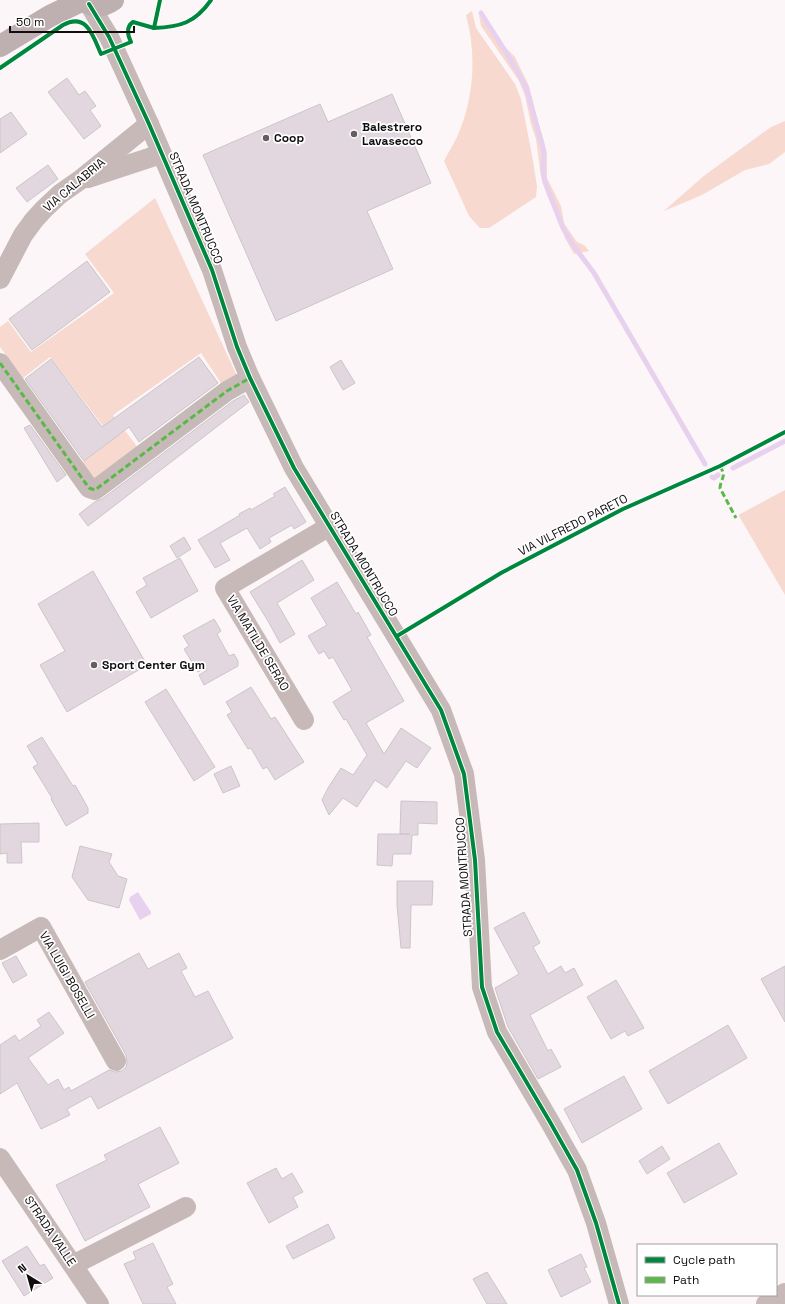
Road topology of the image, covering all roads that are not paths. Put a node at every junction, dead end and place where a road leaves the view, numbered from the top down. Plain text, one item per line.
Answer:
1 (46, 0) edge
2 (113, 0) edge
3 (85, 1) edge
4 (109, 37) junction
5 (0, 38) edge
6 (0, 46) edge
7 (149, 124) junction
8 (161, 154) junction
9 (80, 180) junction
10 (0, 279) edge
11 (0, 363) edge
12 (250, 378) junction
13 (330, 526) junction
14 (304, 720) dead end
15 (0, 950) edge
16 (116, 1061) dead end
17 (0, 1158) edge
18 (186, 1207) dead end
19 (73, 1265) junction
20 (785, 1293) edge
21 (99, 1304) edge
22 (619, 1304) edge
23 (766, 1304) edge

1 - 5 main road
2 - 3 main road
2 - 4 street, STRADA MONTRUCCO
3 - 4 street, STRADA MONTRUCCO
3 - 6 main road
4 - 7 street, STRADA MONTRUCCO
7 - 8 street, STRADA MONTRUCCO
7 - 9 street, VIA CALABRIA
8 - 9 street
8 - 12 street, STRADA MONTRUCCO
9 - 10 street, VIA CALABRIA
11 - 12 street
12 - 13 street, STRADA MONTRUCCO
13 - 14 street, VIA MATILDE SERAO
13 - 22 street, STRADA MONTRUCCO
15 - 16 street, VIA LUIGI BOSELLI
17 - 19 street, STRADA VALLE
18 - 19 street
19 - 21 street, STRADA VALLE
20 - 23 street

